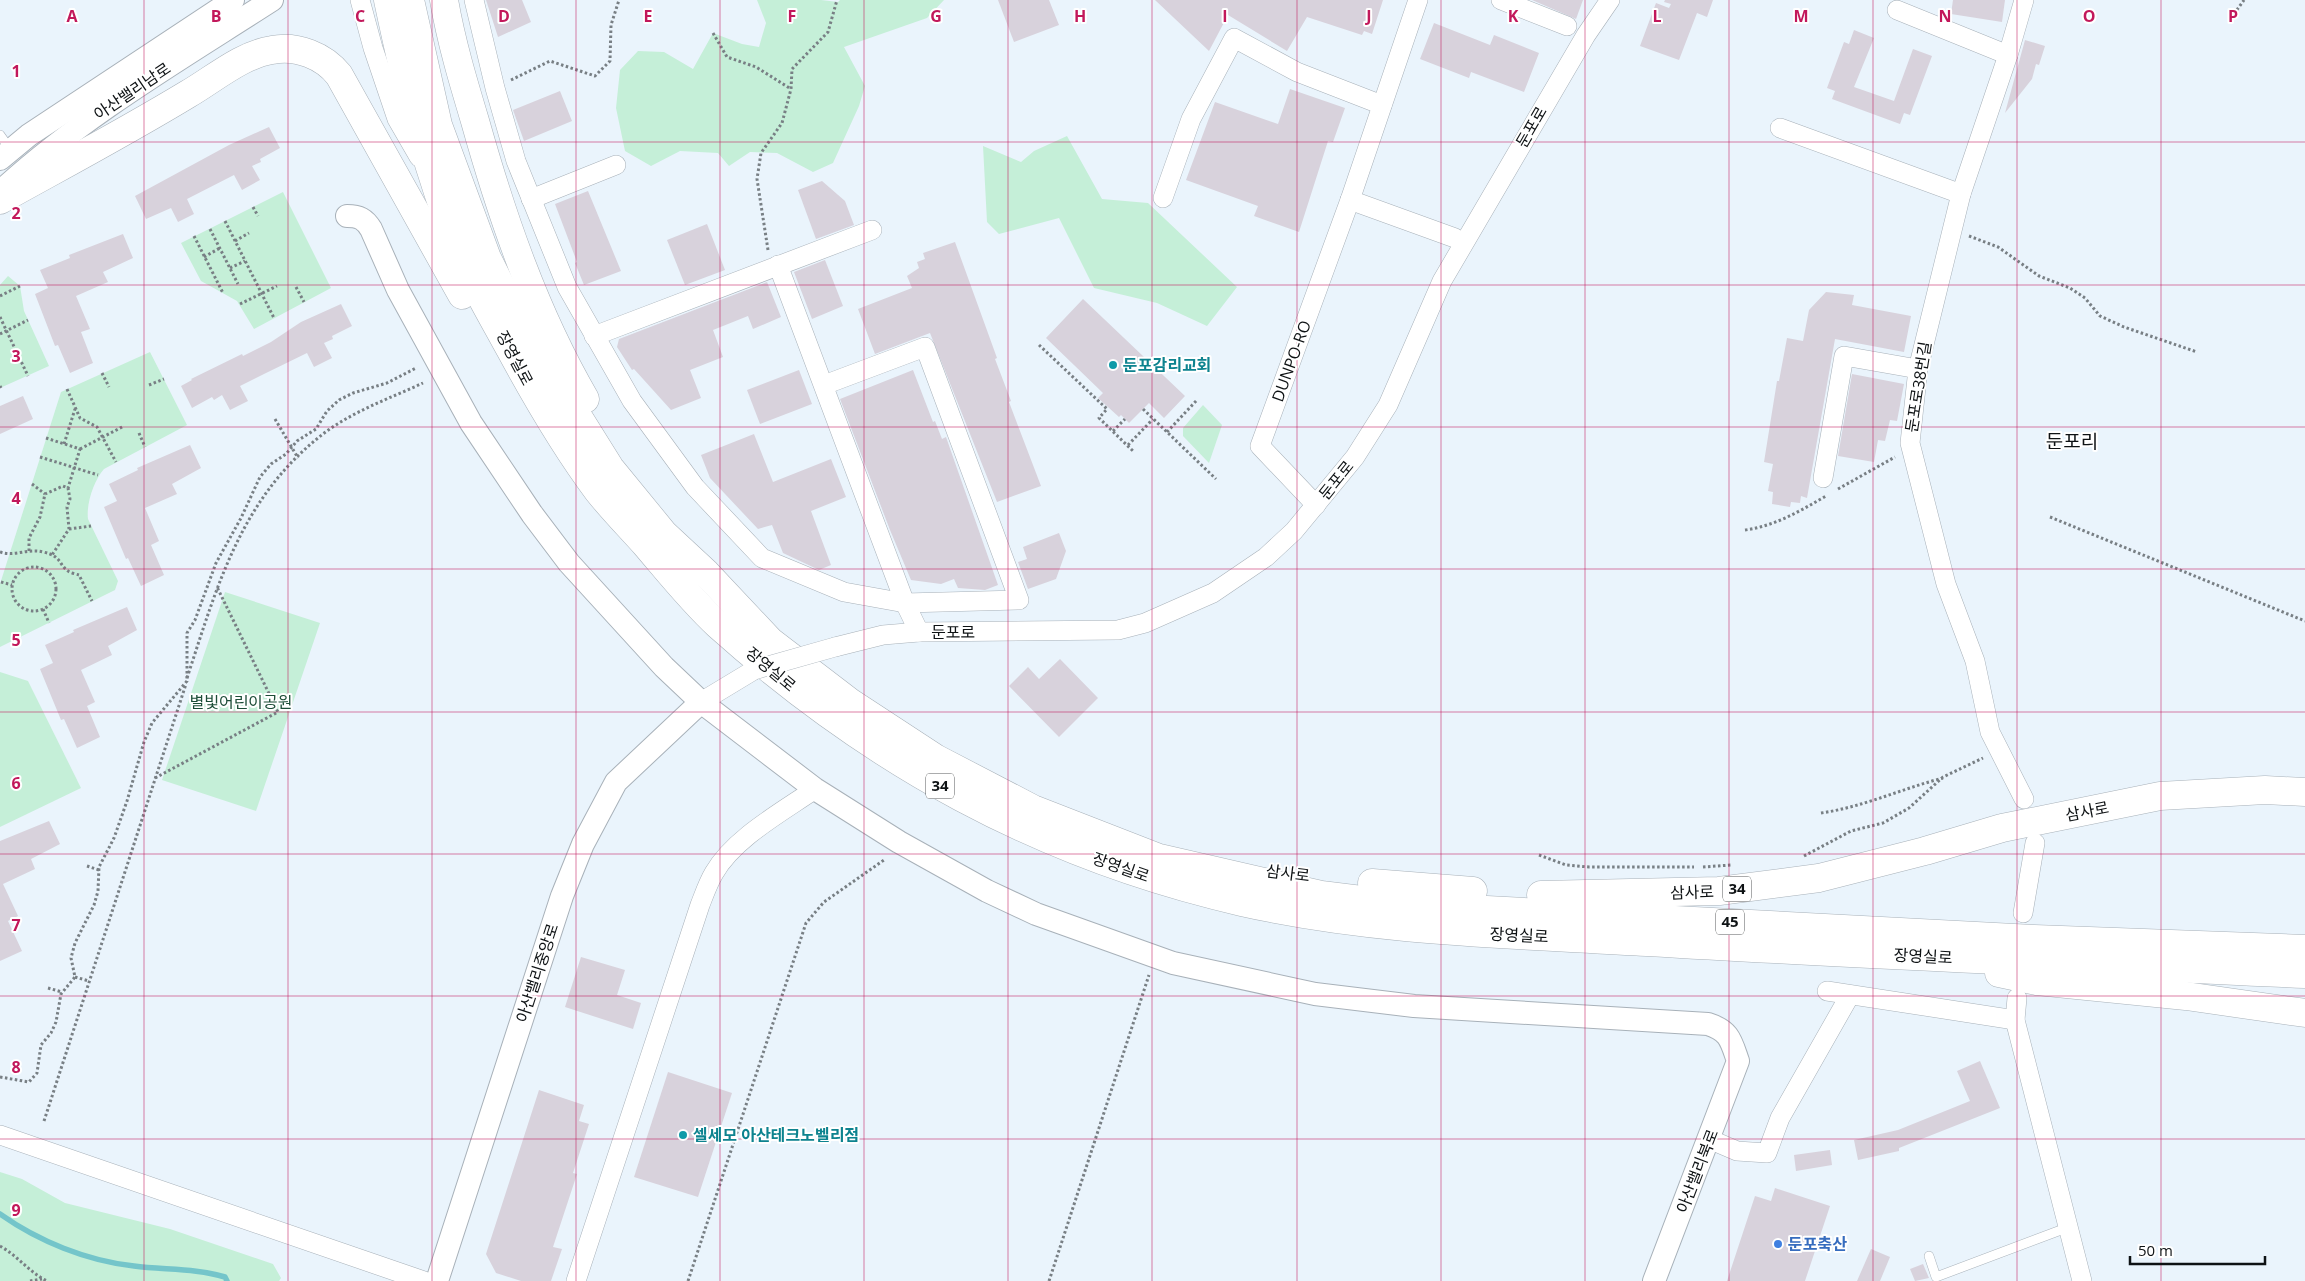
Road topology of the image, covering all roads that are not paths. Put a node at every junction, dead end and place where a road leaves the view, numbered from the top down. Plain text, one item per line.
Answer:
1 (233, 0) edge
2 (272, 0) edge
3 (360, 0) edge
4 (388, 0) edge
5 (410, 0) edge
6 (444, 0) edge
7 (474, 0) edge
8 (1418, 0) edge
9 (1502, 0) edge
10 (1610, 0) edge
11 (2024, 0) edge
12 (1897, 10) dead end
13 (1567, 26) dead end
14 (2008, 55) junction
15 (1382, 105) junction
16 (1780, 128) dead end
17 (4, 148) edge
18 (616, 164) dead end
19 (437, 187) junction
20 (0, 192) edge
21 (1961, 194) junction
22 (1163, 198) dead end
23 (531, 199) junction
24 (0, 200) edge
25 (1350, 200) junction
26 (347, 216) dead end
27 (872, 230) dead end
28 (1455, 238) dead end
29 (775, 267) junction
30 (594, 336) junction
31 (1918, 369) junction
32 (824, 385) junction
33 (1823, 478) dead end
34 (594, 486) junction
35 (1316, 504) junction
36 (664, 534) junction
37 (905, 603) junction
38 (919, 632) junction
39 (701, 702) junction
40 (815, 789) junction
41 (2305, 792) edge
42 (2024, 799) dead end
43 (2035, 843) dead end
44 (1159, 858) junction
45 (2023, 913) dead end
46 (2305, 948) edge
47 (1909, 955) junction
48 (2305, 974) edge
49 (1827, 991) dead end
50 (1850, 995) junction
51 (2017, 998) dead end
52 (2305, 1013) edge
53 (2015, 1020) junction
54 (0, 1135) edge
55 (1709, 1139) junction
56 (2069, 1227) junction
57 (1929, 1256) dead end
58 (424, 1281) edge
59 (437, 1281) edge
60 (576, 1281) edge
61 (1654, 1281) edge
62 (2082, 1281) edge

1 - 17 street, 아산밸리남로
2 - 20 street, 아산밸리남로
3 - 19 street
4 - 19 highway, 장영실로 / 34
5 - 36 highway, 장영실로 / 34
6 - 36 highway
7 - 23 street
8 - 15 street, DUNPO-RO
9 - 13 street
10 - 35 street, 둔포로
11 - 14 street, 둔포로38번길
12 - 14 street
14 - 21 street, 둔포로38번길
15 - 22 street
15 - 25 street, DUNPO-RO
16 - 21 street
18 - 23 street
19 - 34 highway, 장영실로 / 34
21 - 31 street, 둔포로38번길
23 - 30 street
24 - 34 highway
25 - 28 street
25 - 35 street, DUNPO-RO
26 - 39 street
27 - 29 street
29 - 30 street
29 - 32 street
30 - 37 street
31 - 33 street
31 - 42 street, 둔포로38번길
32 - 37 street
32 - 37 street
34 - 47 highway, 장영실로 / 34
35 - 38 street, 둔포로
36 - 44 highway, 장영실로 / 34
37 - 38 street
38 - 39 street, 둔포로, bridge
39 - 40 street
39 - 59 street, 아산밸리중앙로
40 - 55 street, 아산밸리북로
40 - 60 street
41 - 44 highway, 삼사로 / 34
43 - 45 street
44 - 46 highway, 장영실로 / 45
47 - 48 highway, 장영실로
47 - 52 highway, 34
49 - 50 street
50 - 53 street
50 - 55 street
51 - 53 street
53 - 56 street
54 - 58 street
55 - 61 street, 아산밸리북로
56 - 57 lane
56 - 62 street

